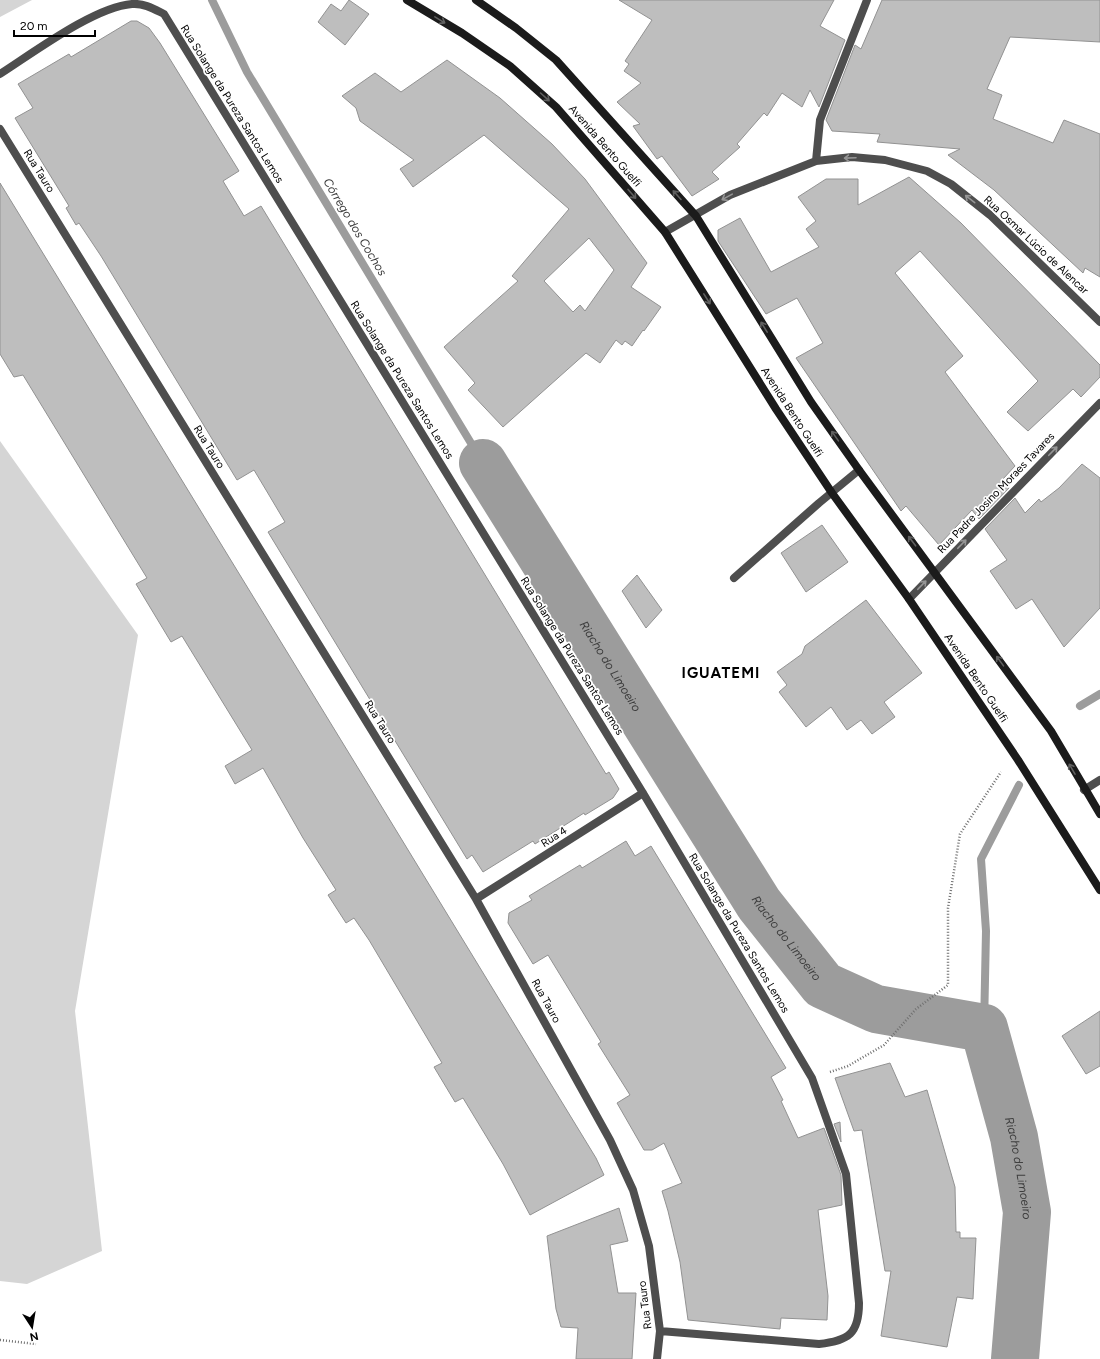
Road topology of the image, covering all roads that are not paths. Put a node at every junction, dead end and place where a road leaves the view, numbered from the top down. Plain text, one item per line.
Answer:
1 (407, 0) edge
2 (476, 0) edge
3 (867, 0) edge
4 (0, 74) edge
5 (0, 129) edge
6 (816, 161) junction
7 (696, 216) junction
8 (665, 232) junction
9 (1100, 322) edge
10 (1100, 403) edge
11 (859, 470) junction
12 (832, 492) junction
13 (935, 572) junction
14 (734, 578) dead end
15 (909, 599) junction
16 (1100, 780) edge
17 (1084, 790) junction
18 (644, 793) junction
19 (1100, 814) edge
20 (1100, 890) edge
21 (476, 899) junction
22 (660, 1331) junction
23 (657, 1359) edge

1 -> 8 main road, Avenida Bento Guelfi
7 -> 2 main road, Avenida Bento Guelfi
3 - 6 street
4 - 18 street, Rua Solange da Pureza Santos Lemos
5 - 21 street, Rua Tauro
6 -> 7 street, Rua Osmar Lúcio de Alencar
9 -> 6 street, Rua Osmar Lúcio de Alencar
7 - 8 street, Rua Osmar Lúcio de Alencar
11 -> 7 main road, Avenida Bento Guelfi
8 -> 12 main road, Avenida Bento Guelfi
13 -> 10 street, Rua Padre Josino Moraes Tavares
11 - 12 street
13 -> 11 main road, Avenida Bento Guelfi
12 - 14 street
12 - 15 main road, Avenida Bento Guelfi
15 -> 13 street, Rua Padre Josino Moraes Tavares
17 -> 13 main road, Avenida Bento Guelfi
15 - 20 main road, Avenida Bento Guelfi
16 - 17 street
17 - 19 main road, Avenida Bento Guelfi
18 - 21 street, Rua 4
18 - 22 street, Rua Solange da Pureza Santos Lemos
21 - 22 street, Rua Tauro
22 - 23 street, Rua Tauro

